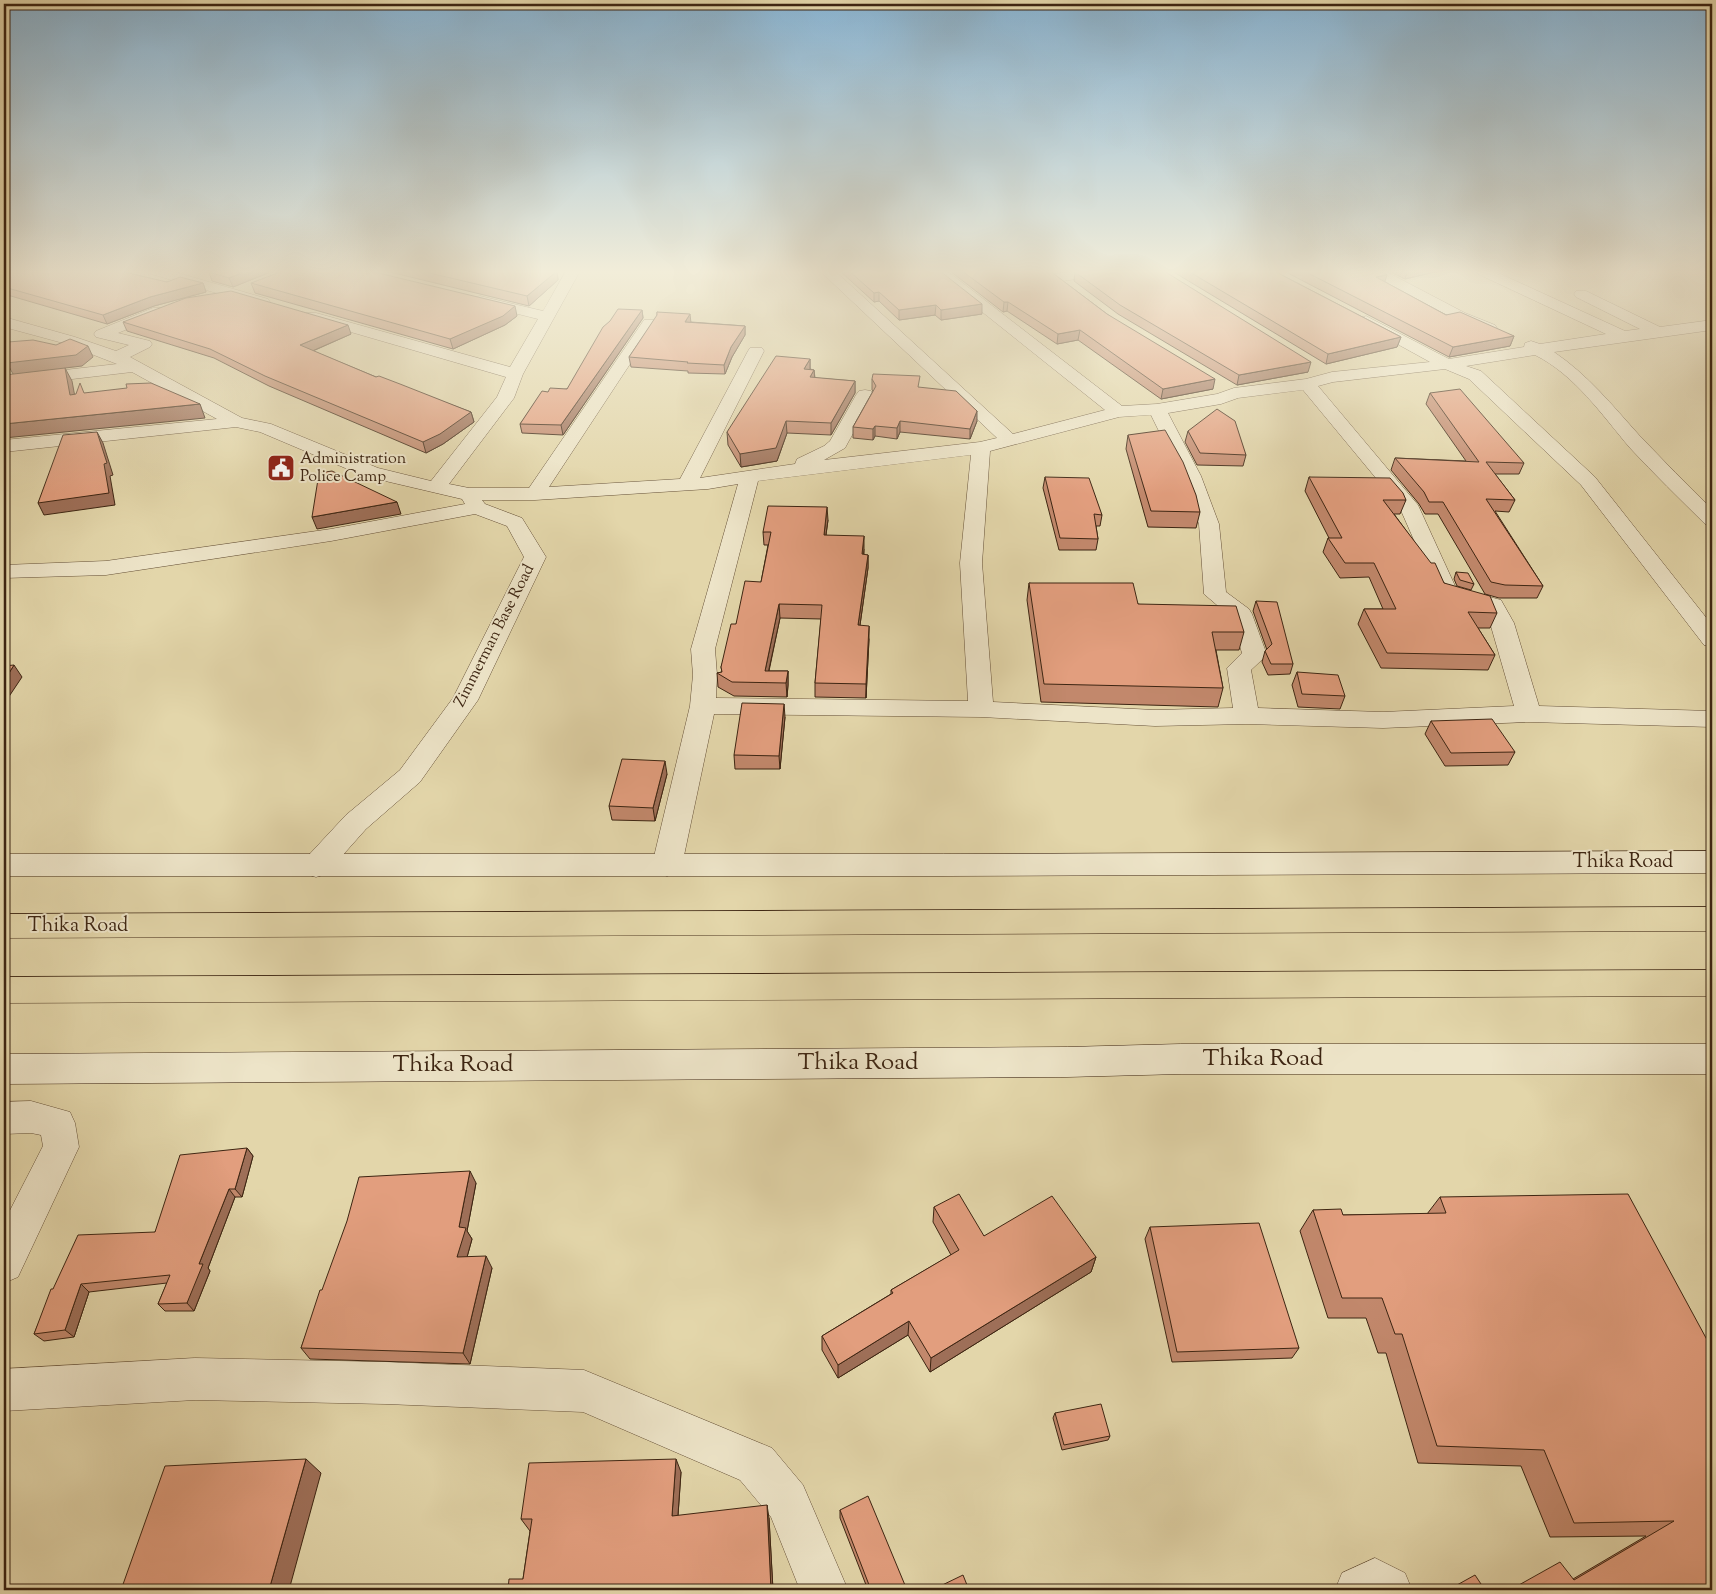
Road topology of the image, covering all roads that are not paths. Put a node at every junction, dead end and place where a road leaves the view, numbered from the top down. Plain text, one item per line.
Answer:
1 (83, 345) edge
2 (143, 345) edge
3 (414, 345) edge
4 (531, 345) edge
5 (634, 345) edge
6 (907, 345) edge
7 (1035, 345) edge
8 (1413, 345) edge
9 (1529, 345) edge
10 (1567, 345) edge
11 (1540, 350) junction
12 (756, 351) dead end
13 (125, 362) junction
14 (1447, 364) junction
15 (514, 374) junction
16 (1311, 376) junction
17 (4, 382) edge
18 (1218, 384) dead end
19 (1234, 393) junction
20 (866, 395) dead end
21 (1157, 409) junction
22 (1118, 412) junction
23 (236, 422) junction
24 (1008, 439) junction
25 (4, 446) edge
26 (981, 448) junction
27 (800, 469) junction
28 (749, 478) junction
29 (687, 484) junction
30 (436, 488) junction
31 (535, 494) junction
32 (473, 501) junction
33 (1712, 520) edge
34 (4, 572) edge
35 (1712, 640) edge
36 (703, 706) junction
37 (981, 709) junction
38 (1529, 714) junction
39 (1247, 716) junction
40 (1712, 719) edge
41 (1712, 862) edge
42 (4, 865) edge
43 (667, 865) junction
44 (316, 866) junction
45 (1712, 919) edge
46 (4, 926) edge
47 (1712, 983) edge
48 (4, 990) edge
49 (1712, 1059) edge
50 (4, 1069) edge
51 (4, 1118) edge
52 (4, 1263) edge
53 (4, 1390) edge
54 (824, 1590) edge
55 (1359, 1590) edge
56 (1388, 1590) edge

1 - 13 street, Zimmerman Base Road
2 - 13 street
3 - 15 street
4 - 15 street
5 - 31 street
6 - 24 street
7 - 22 street
8 - 14 street
9 - 11 street
10 - 11 street
11 - 14 street
11 - 33 street
12 - 29 street
13 - 17 street
13 - 23 street, Zimmerman Base Road
14 - 16 street
14 - 35 street
15 - 30 street
16 - 19 street
16 - 38 street
18 - 19 street
19 - 21 street
20 - 27 street
21 - 22 street
21 - 39 street
22 - 24 street
23 - 25 street
23 - 30 street, Zimmerman Base Road
24 - 26 street
26 - 27 street
26 - 37 street
27 - 28 street
28 - 29 street
28 - 36 street
29 - 31 street
30 - 32 street, Zimmerman Base Road
31 - 32 street
32 - 34 street
32 - 44 street, Zimmerman Base Road
36 - 37 street
36 - 43 street
37 - 39 street
38 - 39 street
38 - 40 street
41 - 43 street, Thika Road
42 - 44 street, Thika Road
43 - 44 street, Thika Road
45 - 46 highway, Thika Road
47 - 48 highway
49 - 50 street, Thika Road
51 - 52 street
53 - 54 street
55 - 56 street

